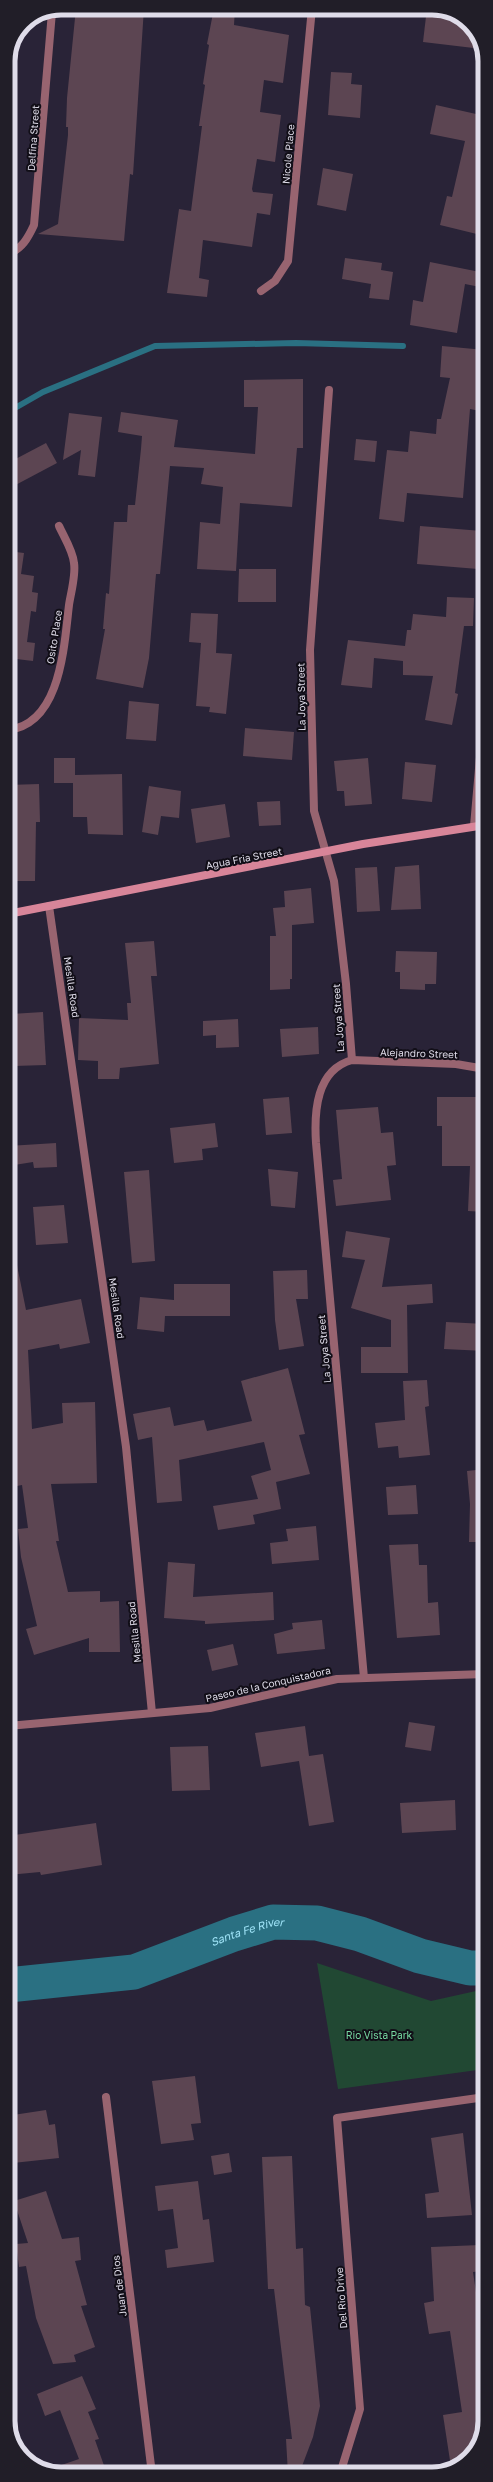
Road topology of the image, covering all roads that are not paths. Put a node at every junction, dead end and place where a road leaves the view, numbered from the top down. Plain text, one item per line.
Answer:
1 (311, 15) edge
2 (52, 16) edge
3 (15, 251) edge
4 (261, 291) dead end
5 (329, 390) dead end
6 (59, 526) dead end
7 (15, 728) edge
8 (478, 780) edge
9 (478, 825) edge
10 (474, 826) junction
11 (327, 852) junction
12 (49, 906) junction
13 (15, 913) edge
14 (352, 1060) junction
15 (478, 1068) edge
16 (478, 1674) edge
17 (364, 1678) junction
18 (152, 1713) junction
19 (15, 1726) edge
20 (106, 2097) dead end
21 (478, 2099) edge
22 (151, 2467) edge
23 (342, 2467) edge

1 - 4 street, Nicole Place
2 - 3 street, Delfina Street
5 - 11 street, La Joya Street
6 - 7 street, Osito Place
8 - 10 street
9 - 10 street, Agua Fria Street
10 - 11 street, Agua Fria Street
11 - 12 street, Agua Fria Street
11 - 14 street, La Joya Street
12 - 13 street, Agua Fria Street
12 - 18 street, Mesilla Road
14 - 15 street, Alejandro Street
14 - 17 street, La Joya Street
16 - 17 street, Paseo de la Conquistadora
17 - 18 street, Paseo de la Conquistadora
18 - 19 street, Paseo de la Conquistadora
20 - 22 street, Juan de Dios
21 - 23 street, Del Rio Drive

